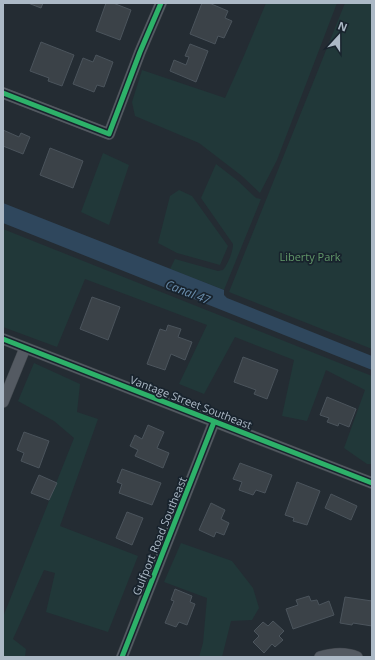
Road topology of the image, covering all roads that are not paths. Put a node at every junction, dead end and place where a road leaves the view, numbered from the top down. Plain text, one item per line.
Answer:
1 (161, 3) edge
2 (3, 93) edge
3 (3, 339) edge
4 (25, 348) junction
5 (3, 402) edge
6 (214, 422) junction
7 (372, 483) edge
8 (122, 657) edge
9 (320, 657) edge
10 (357, 657) edge

1 - 2 street
3 - 4 street, Vantage Street Southeast
4 - 5 street
4 - 6 street, Vantage Street Southeast
6 - 7 street, Vantage Street Southeast
6 - 8 street, Gulfport Road Southeast
9 - 10 street

